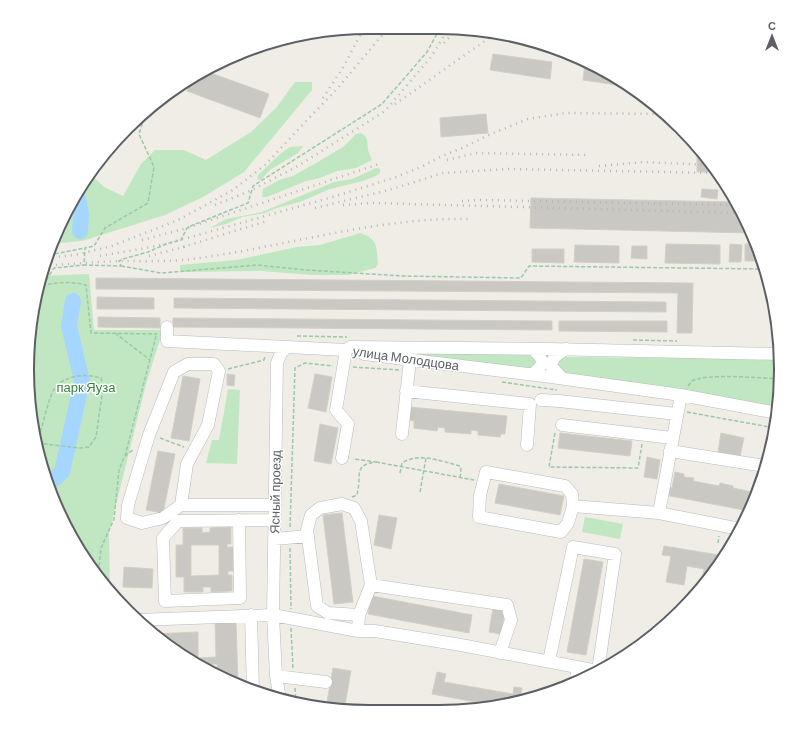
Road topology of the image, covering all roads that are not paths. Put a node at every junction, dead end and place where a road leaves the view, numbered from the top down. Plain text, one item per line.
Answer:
1 (161, 331) road end
2 (287, 347) junction
3 (532, 348) junction
4 (566, 349) junction
5 (346, 350) junction
6 (773, 354) edge
7 (409, 365) junction
8 (532, 374) junction
9 (562, 378) junction
10 (406, 391) junction
11 (681, 395) junction
12 (541, 400) dead end
13 (678, 412) junction
14 (771, 412) edge
15 (559, 428) road end
16 (402, 434) dead end
17 (672, 438) junction
18 (527, 446) dead end
19 (670, 451) junction
20 (342, 458) road end
21 (760, 465) edge
22 (181, 505) junction
23 (274, 506) junction
24 (573, 506) junction
25 (659, 513) junction
26 (239, 520) junction
27 (274, 520) junction
28 (734, 528) edge
29 (561, 532) junction
30 (308, 536) junction
31 (274, 539) junction
32 (573, 547) junction
33 (371, 585) junction
34 (251, 615) junction
35 (273, 615) junction
36 (359, 616) junction
37 (145, 620) edge
38 (358, 631) junction
39 (500, 653) junction
40 (549, 661) junction
41 (599, 664) edge
42 (578, 668) junction
43 (588, 669) edge
44 (577, 675) edge
45 (276, 676) junction
46 (326, 682) dead end
47 (253, 683) edge
48 (279, 693) edge

1 - 2 street
2 - 5 street
2 - 23 street, Ясный проезд
3 - 4 street, улица Молодцова
3 - 5 street, улица Молодцова
3 - 8 street
4 - 6 street, улица Молодцова
4 - 9 street
5 - 7 street, улица Молодцова
5 - 20 street
7 - 8 street, улица Молодцова
7 - 10 street
8 - 9 street, улица Молодцова
9 - 11 street, улица Молодцова
10 - 16 street
10 - 18 street
11 - 13 street
11 - 14 street, улица Молодцова
12 - 13 street
13 - 17 street
15 - 17 street
17 - 19 street
19 - 21 street
19 - 25 street
22 - 22 street
22 - 23 street
23 - 27 street, Ясный проезд
24 - 25 street
24 - 29 street
24 - 29 street
25 - 28 street
26 - 26 street
26 - 27 street
27 - 31 street, Ясный проезд
29 - 32 street
30 - 31 street
30 - 33 street
30 - 36 street
31 - 35 street, Ясный проезд
32 - 40 street
32 - 41 street
33 - 36 street
33 - 39 street
34 - 35 street
34 - 37 street
34 - 47 street
35 - 38 street
35 - 45 street, Ясный проезд
36 - 38 street
38 - 39 street
39 - 40 street
40 - 42 street
42 - 43 street
42 - 44 street
45 - 46 street
45 - 48 street, Ясный проезд

